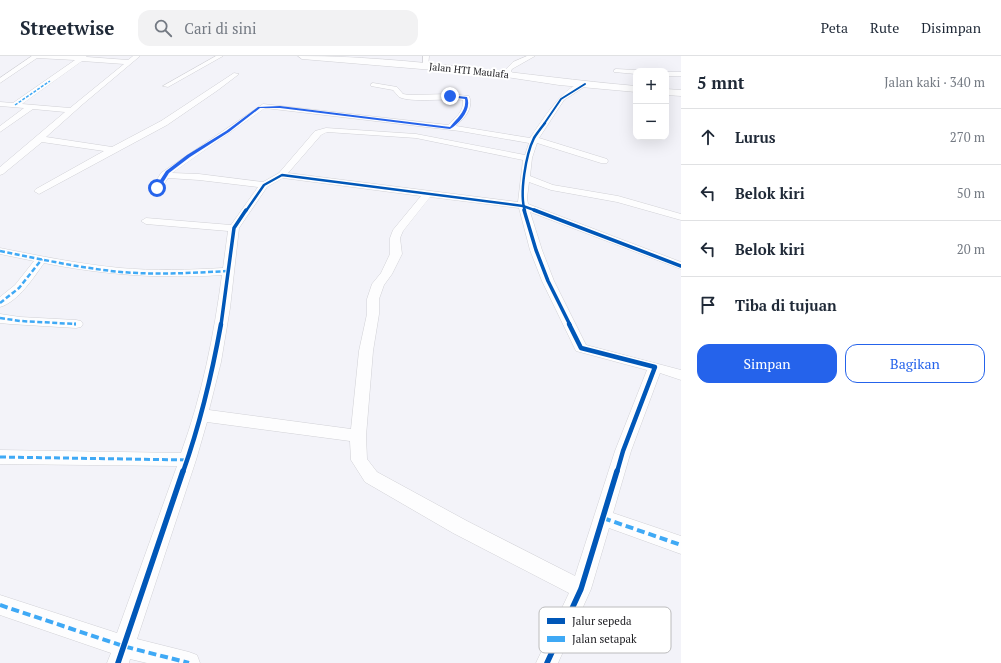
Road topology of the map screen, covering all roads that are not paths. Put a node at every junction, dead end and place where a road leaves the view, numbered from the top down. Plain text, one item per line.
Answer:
1 (36, 56) edge
2 (137, 56) edge
3 (220, 56) edge
4 (302, 56) edge
5 (426, 56) edge
6 (532, 56) edge
7 (82, 57) edge
8 (128, 62) junction
9 (426, 66) junction
10 (616, 70) dead end
11 (633, 72) edge
12 (236, 74) dead end
13 (669, 74) edge
14 (681, 74) edge
15 (511, 75) junction
16 (1, 80) edge
17 (585, 84) junction
18 (373, 85) dead end
19 (166, 86) dead end
20 (633, 89) edge
21 (669, 92) edge
22 (681, 93) edge
23 (0, 104) edge
24 (16, 105) junction
25 (32, 106) junction
26 (72, 110) junction
27 (450, 128) junction
28 (0, 130) edge
29 (40, 139) junction
30 (533, 140) junction
31 (113, 150) junction
32 (528, 158) junction
33 (604, 161) dead end
34 (0, 172) edge
35 (164, 175) junction
36 (282, 175) junction
37 (526, 178) junction
38 (264, 185) junction
39 (157, 188) dead end
40 (39, 190) dead end
41 (427, 195) junction
42 (523, 206) junction
43 (681, 217) edge
44 (146, 221) dead end
45 (234, 228) junction
46 (0, 251) edge
47 (42, 260) junction
48 (681, 266) edge
49 (228, 271) junction
50 (0, 303) edge
51 (0, 318) edge
52 (76, 324) dead end
53 (655, 367) junction
54 (681, 374) edge
55 (201, 415) junction
56 (358, 436) junction
57 (0, 457) edge
58 (188, 460) junction
59 (603, 518) junction
60 (681, 545) edge
61 (581, 589) junction
62 (0, 605) edge
63 (573, 607) edge
64 (552, 653) edge
65 (121, 654) edge
66 (189, 663) edge
67 (547, 663) edge

1 - 7 street
1 - 16 street
2 - 8 street
3 - 19 street
4 - 9 street, Jalan HTI Maulafa
5 - 9 street
6 - 15 street
7 - 8 street
7 - 24 street
8 - 26 street
9 - 15 street, Jalan HTI Maulafa
10 - 11 street
12 - 31 street
13 - 14 street
15 - 17 street, Jalan HTI Maulafa
17 - 20 street, Jalan HTI Maulafa
17 - 30 street
18 - 27 street
21 - 22 street
23 - 24 street
24 - 25 street
25 - 26 street
25 - 28 street
26 - 29 street
27 - 30 street
27 - 35 street
29 - 31 street
29 - 34 street
30 - 32 street
30 - 33 street
31 - 40 street
32 - 36 street
32 - 37 street
35 - 38 street
35 - 39 street
36 - 38 street
36 - 41 street
37 - 42 street
37 - 43 street
38 - 45 street
41 - 42 street
41 - 56 street
42 - 48 street
42 - 53 street
44 - 45 street
45 - 49 street
46 - 47 street
47 - 49 street
47 - 50 street
49 - 55 street
51 - 52 street
53 - 54 street
53 - 59 street
55 - 56 street
55 - 58 street
56 - 61 street
57 - 58 street
58 - 65 street
59 - 60 street
59 - 61 street
61 - 63 street
62 - 65 street
64 - 67 street
65 - 66 street

